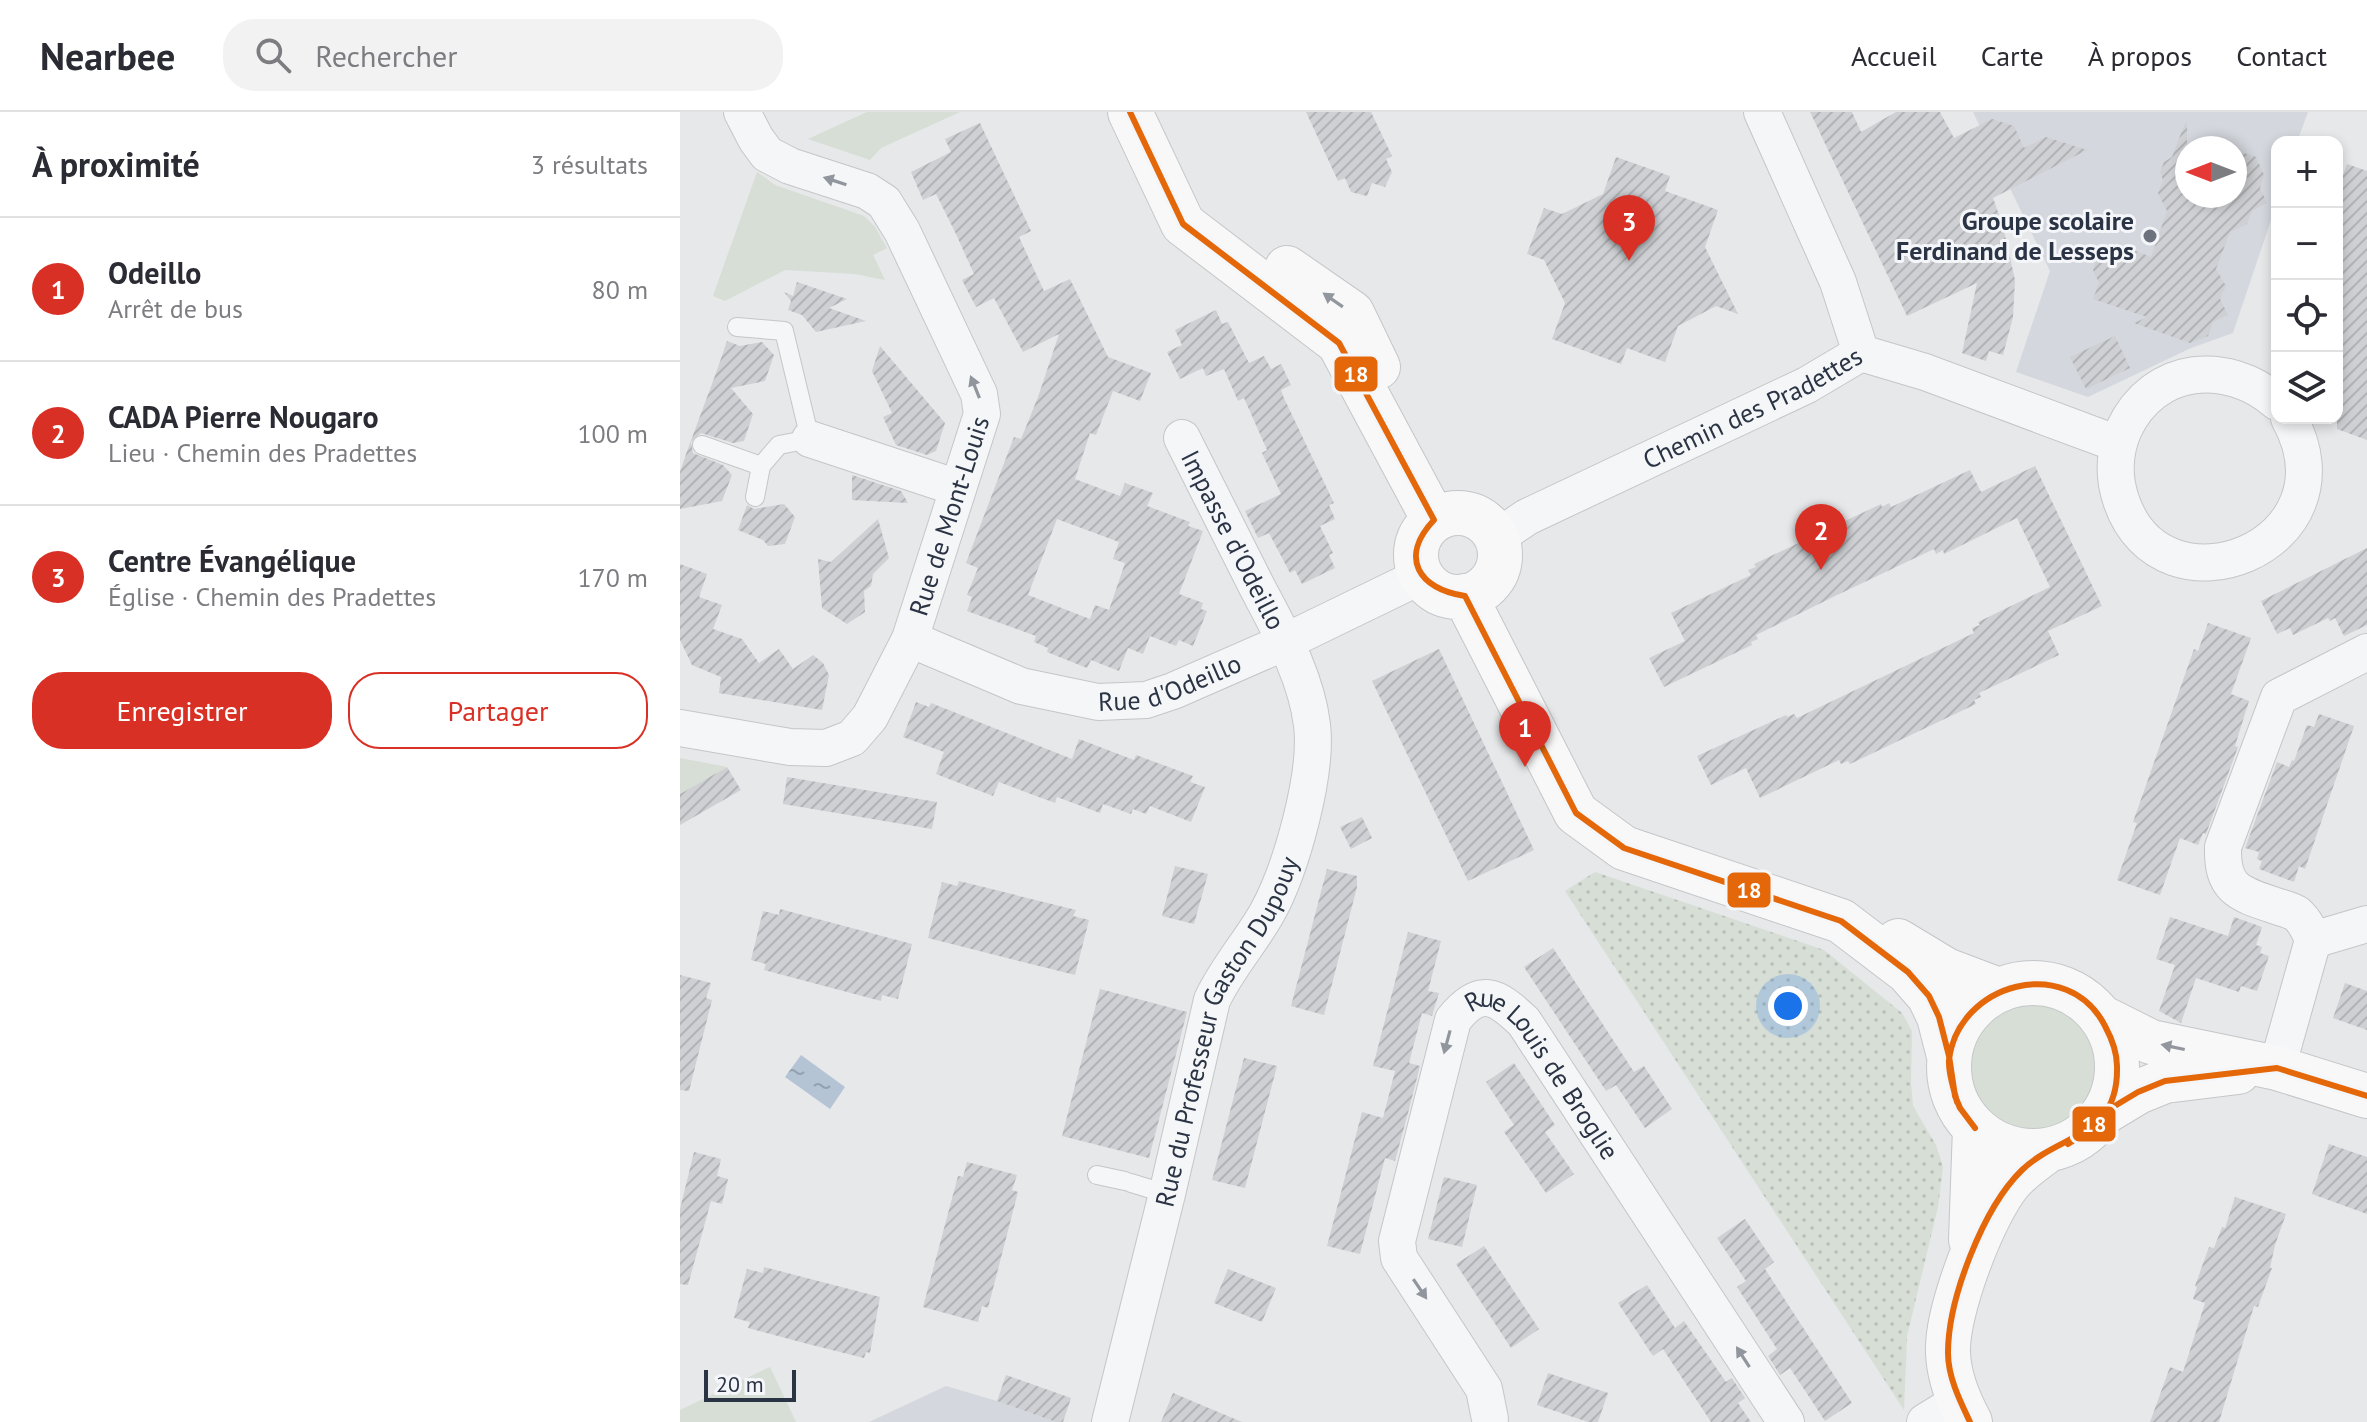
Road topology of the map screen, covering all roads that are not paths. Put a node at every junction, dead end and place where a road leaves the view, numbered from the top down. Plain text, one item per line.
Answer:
1 (742, 112) edge
2 (1130, 112) edge
3 (1152, 112) edge
4 (1762, 112) edge
5 (737, 327) dead end
6 (1861, 353) junction
7 (2271, 398) edge
8 (2292, 424) edge
9 (1182, 438) dead end
10 (810, 439) junction
11 (2118, 444) junction
12 (702, 445) dead end
13 (761, 466) junction
14 (958, 488) junction
15 (755, 497) dead end
16 (1441, 517) junction
17 (1496, 538) junction
18 (1421, 576) junction
19 (1474, 593) junction
20 (910, 639) junction
21 (1285, 642) junction
22 (2367, 652) edge
23 (680, 728) edge
24 (2367, 924) edge
25 (2313, 940) junction
26 (1999, 990) junction
27 (2101, 1017) junction
28 (1949, 1056) junction
29 (2277, 1068) junction
30 (2367, 1096) edge
31 (2108, 1110) junction
32 (1975, 1128) junction
33 (2048, 1150) junction
34 (1097, 1175) dead end
35 (1167, 1194) junction
36 (1971, 1255) junction
37 (1951, 1415) edge
38 (1488, 1421) edge
39 (1110, 1422) edge
40 (1786, 1422) edge

14 -> 1 street, Rue de Mont-Louis
2 - 16 street
16 -> 3 street
4 - 6 street, Chemin des Pradettes
5 - 10 lane
6 - 11 street
6 - 17 street, Chemin des Pradettes
7 - 11 street
8 - 11 street
9 - 21 street, Impasse d'Odeillo
10 - 13 lane
10 - 14 street
12 - 13 lane
13 - 15 lane
14 - 20 street, Rue de Mont-Louis
16 - 17 street
16 - 18 street
17 - 19 street
18 - 19 street
18 - 21 street, Rue d'Odeillo
19 - 26 street
19 - 28 street
20 - 21 street, Rue d'Odeillo
20 - 23 street, Rue de Mont-Louis
21 - 35 street, Rue du Professeur Gaston Dupouy
22 - 25 street
24 - 25 street
25 - 29 street
26 - 27 street
26 - 28 street
29 -> 27 street
27 - 31 street
28 - 32 street
29 - 30 street
29 - 31 street
31 - 33 street
32 - 33 street
32 - 36 street
33 - 36 street
34 - 35 lane
35 - 39 street, Rue du Professeur Gaston Dupouy
36 - 37 street
40 -> 38 street, Rue Louis de Broglie

